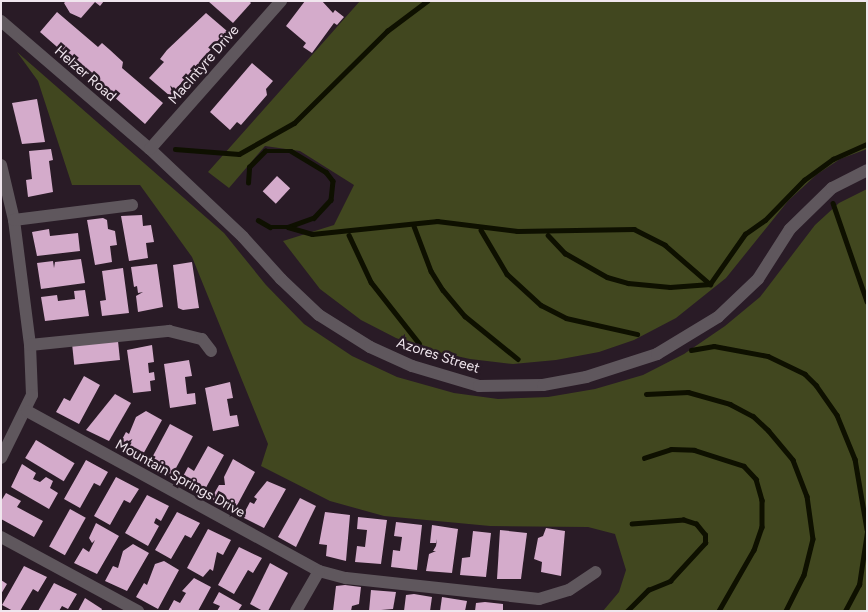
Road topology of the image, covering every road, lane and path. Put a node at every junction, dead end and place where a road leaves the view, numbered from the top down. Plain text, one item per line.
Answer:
1 (278, 2) edge
2 (1, 21) edge
3 (150, 149) junction
4 (1, 165) edge
5 (867, 170) edge
6 (132, 204) dead end
7 (14, 220) junction
8 (30, 344) junction
9 (211, 351) dead end
10 (27, 411) junction
11 (1, 458) edge
12 (1, 537) edge
13 (319, 571) junction
14 (596, 572) dead end
15 (138, 611) edge
16 (296, 611) edge

1 - 3 street, MacIntyre Drive
2 - 3 street, Helzer Road
3 - 5 street, Azores Street
4 - 7 street
6 - 7 street
7 - 8 street
8 - 9 street
8 - 10 street
10 - 11 street
10 - 13 street, Mountain Springs Drive
12 - 15 street
13 - 14 street, Mountain Springs Drive
13 - 16 street

